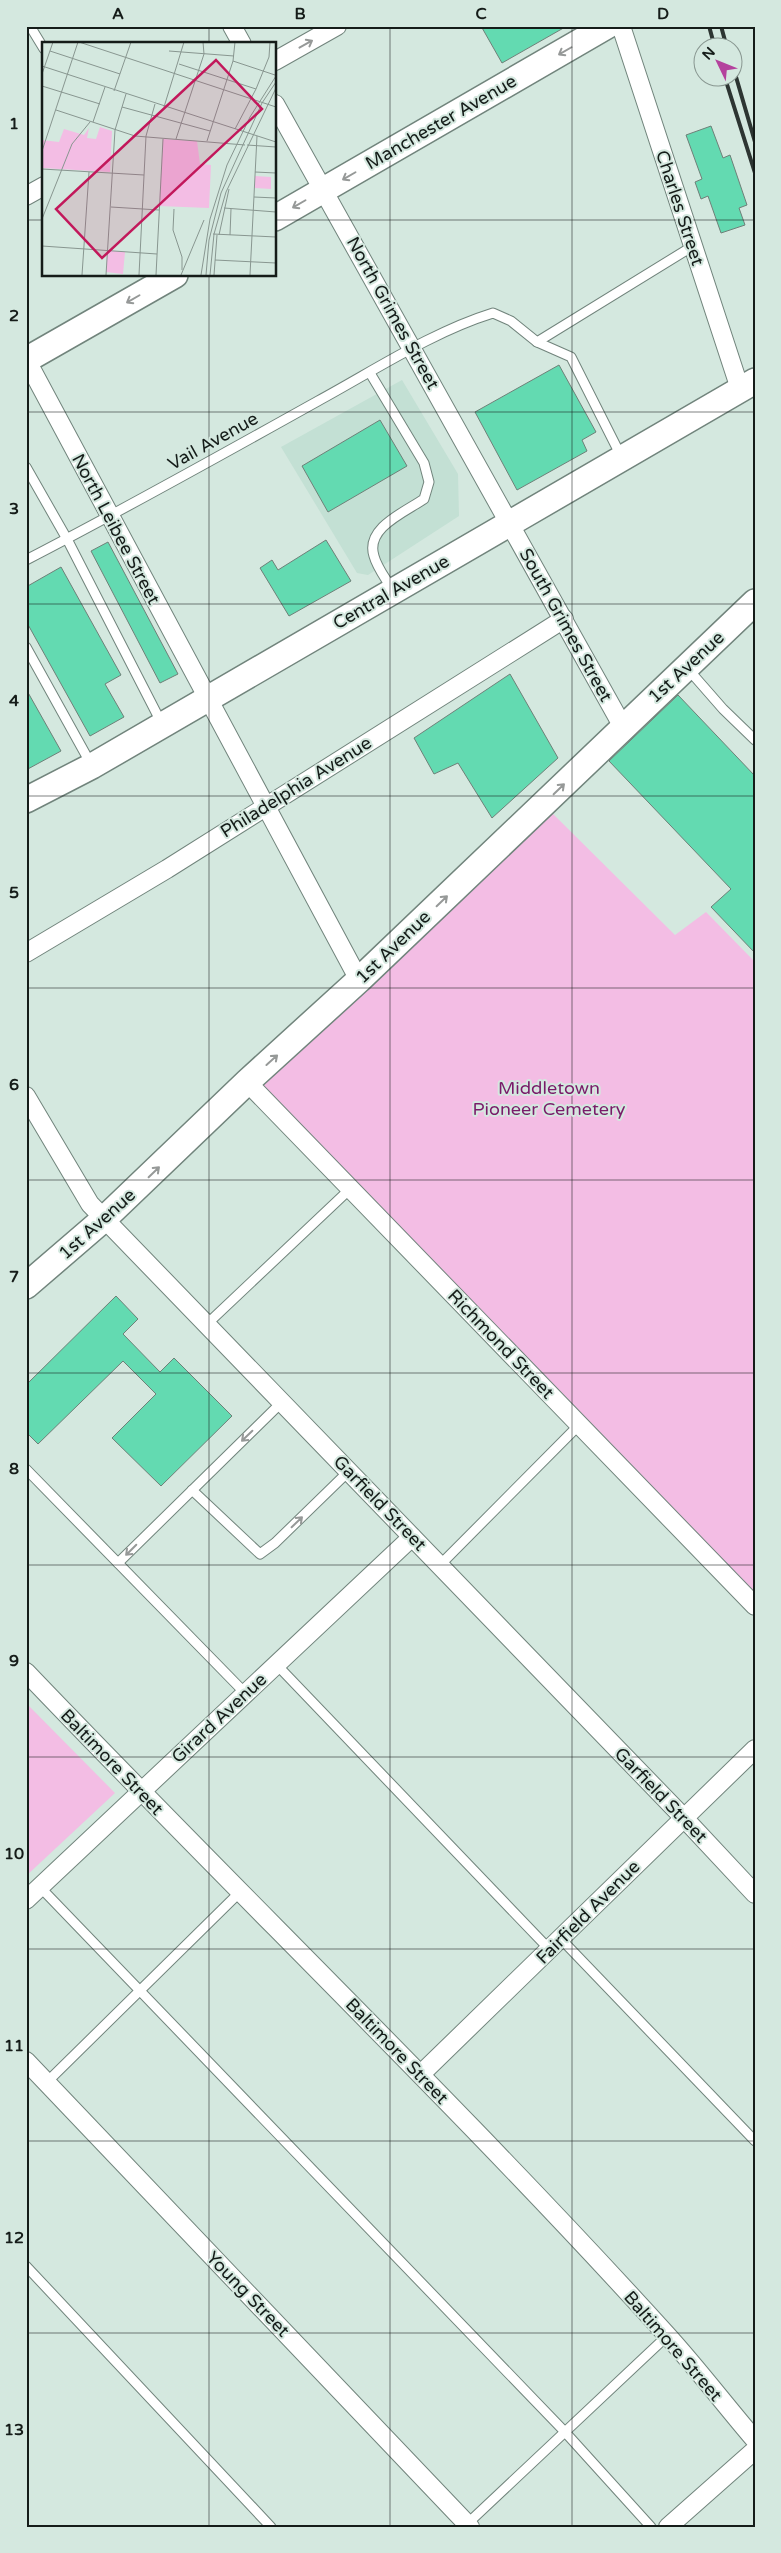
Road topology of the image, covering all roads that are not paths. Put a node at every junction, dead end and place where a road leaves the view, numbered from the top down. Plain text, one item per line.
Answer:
1 (30, 26) edge
2 (232, 26) edge
3 (337, 26) edge
4 (607, 26) edge
5 (621, 26) edge
6 (241, 42) edge
7 (42, 46) edge
8 (276, 60) edge
9 (276, 106) edge
10 (42, 187) edge
11 (323, 190) junction
12 (26, 196) edge
13 (276, 217) edge
14 (693, 246) junction
15 (173, 276) edge
16 (537, 342) junction
17 (414, 349) junction
18 (26, 360) edge
19 (370, 373) junction
20 (747, 385) edge
21 (622, 458) junction
22 (26, 468) edge
23 (109, 517) junction
24 (509, 524) junction
25 (66, 539) junction
26 (26, 560) edge
27 (393, 591) junction
28 (750, 610) edge
29 (564, 619) junction
30 (26, 647) edge
31 (686, 667) junction
32 (208, 698) junction
33 (162, 724) junction
34 (623, 727) junction
35 (755, 740) edge
36 (92, 766) junction
37 (26, 800) edge
38 (267, 805) junction
39 (26, 953) edge
40 (360, 980) junction
41 (247, 1082) junction
42 (29, 1106) edge
43 (351, 1188) junction
44 (105, 1218) junction
45 (26, 1286) edge
46 (206, 1325) junction
47 (282, 1402) junction
48 (579, 1425) junction
49 (26, 1469) edge
50 (348, 1471) junction
51 (192, 1490) junction
52 (412, 1537) junction
53 (118, 1563) junction
54 (440, 1565) junction
55 (755, 1606) edge
56 (277, 1665) junction
57 (26, 1672) edge
58 (246, 1694) junction
59 (755, 1749) edge
60 (140, 1791) junction
61 (684, 1818) junction
62 (40, 1887) junction
63 (240, 1892) junction
64 (755, 1894) edge
65 (26, 1900) edge
66 (556, 1945) junction
67 (140, 1991) junction
68 (27, 2063) edge
69 (421, 2074) junction
70 (46, 2082) junction
71 (755, 2141) edge
72 (26, 2266) edge
73 (667, 2336) junction
74 (565, 2432) junction
75 (755, 2440) edge
76 (755, 2450) edge
77 (467, 2526) edge
78 (271, 2527) edge
79 (651, 2527) edge
80 (668, 2527) edge

1 - 7 lane
2 - 6 street
8 -> 3 street
4 -> 11 street, Manchester Avenue
5 - 14 street, Charles Street
9 - 11 street, North Grimes Street
10 - 12 street
11 -> 13 street, Manchester Avenue
11 - 17 street, North Grimes Street
14 - 16 lane
14 - 20 street, Charles Street
15 -> 18 street
16 - 17 lane, Vail Avenue
16 - 21 lane
17 - 19 lane, Vail Avenue
17 - 24 street, North Grimes Street
18 - 23 street, North Leibee Street
19 - 23 lane, Vail Avenue
19 - 27 lane
20 - 21 street, Central Avenue
21 - 24 street, Central Avenue
22 - 25 lane
23 - 25 lane, Vail Avenue
23 - 32 street, North Leibee Street
24 - 27 street, Central Avenue
24 - 29 street, South Grimes Street
25 - 26 lane, Vail Avenue
25 - 33 lane
27 - 32 street, Central Avenue
28 - 31 street, 1st Avenue
29 - 34 street, South Grimes Street
29 - 38 street, Philadelphia Avenue
30 - 36 lane
31 - 34 street, 1st Avenue
31 - 35 lane
32 - 33 street, Central Avenue
32 - 38 street, North Leibee Street
33 - 36 street, Central Avenue
40 -> 34 street, 1st Avenue
36 - 37 street, Central Avenue
38 - 39 street, Philadelphia Avenue
38 - 40 street, North Leibee Street
41 -> 40 street, 1st Avenue
41 - 43 street, Richmond Street
44 -> 41 street, 1st Avenue
42 - 44 street, Garfield Street
43 - 46 lane
43 - 48 street, Richmond Street
44 - 45 street, 1st Avenue
44 - 46 street, Garfield Street
46 - 47 street, Garfield Street
47 - 50 street, Garfield Street
47 -> 51 lane
48 - 54 lane
48 - 55 street, Richmond Street
49 - 53 lane
51 -> 50 lane
50 - 52 street, Garfield Street
51 -> 53 lane
52 - 54 street, Garfield Street
52 - 56 street, Girard Avenue
53 - 58 lane
54 - 61 street, Garfield Street
56 - 58 street, Girard Avenue
56 - 66 lane
57 - 60 street, Baltimore Street
58 - 60 street, Girard Avenue
59 - 61 street, Fairfield Avenue
60 - 62 street, Girard Avenue
60 - 63 street, Baltimore Street
61 - 64 street, Garfield Street
61 - 66 street, Fairfield Avenue
62 - 65 street, Girard Avenue
62 - 67 lane
63 - 67 lane
63 - 69 street, Baltimore Street
66 - 69 street, Fairfield Avenue
66 - 71 lane
67 - 70 lane
67 - 74 lane
68 - 70 street, Young Street
69 - 73 street, Baltimore Street
70 - 77 street, Young Street
72 - 78 lane
73 - 74 lane
73 - 75 street, Baltimore Street
74 - 77 lane
74 - 79 lane
76 - 80 street

